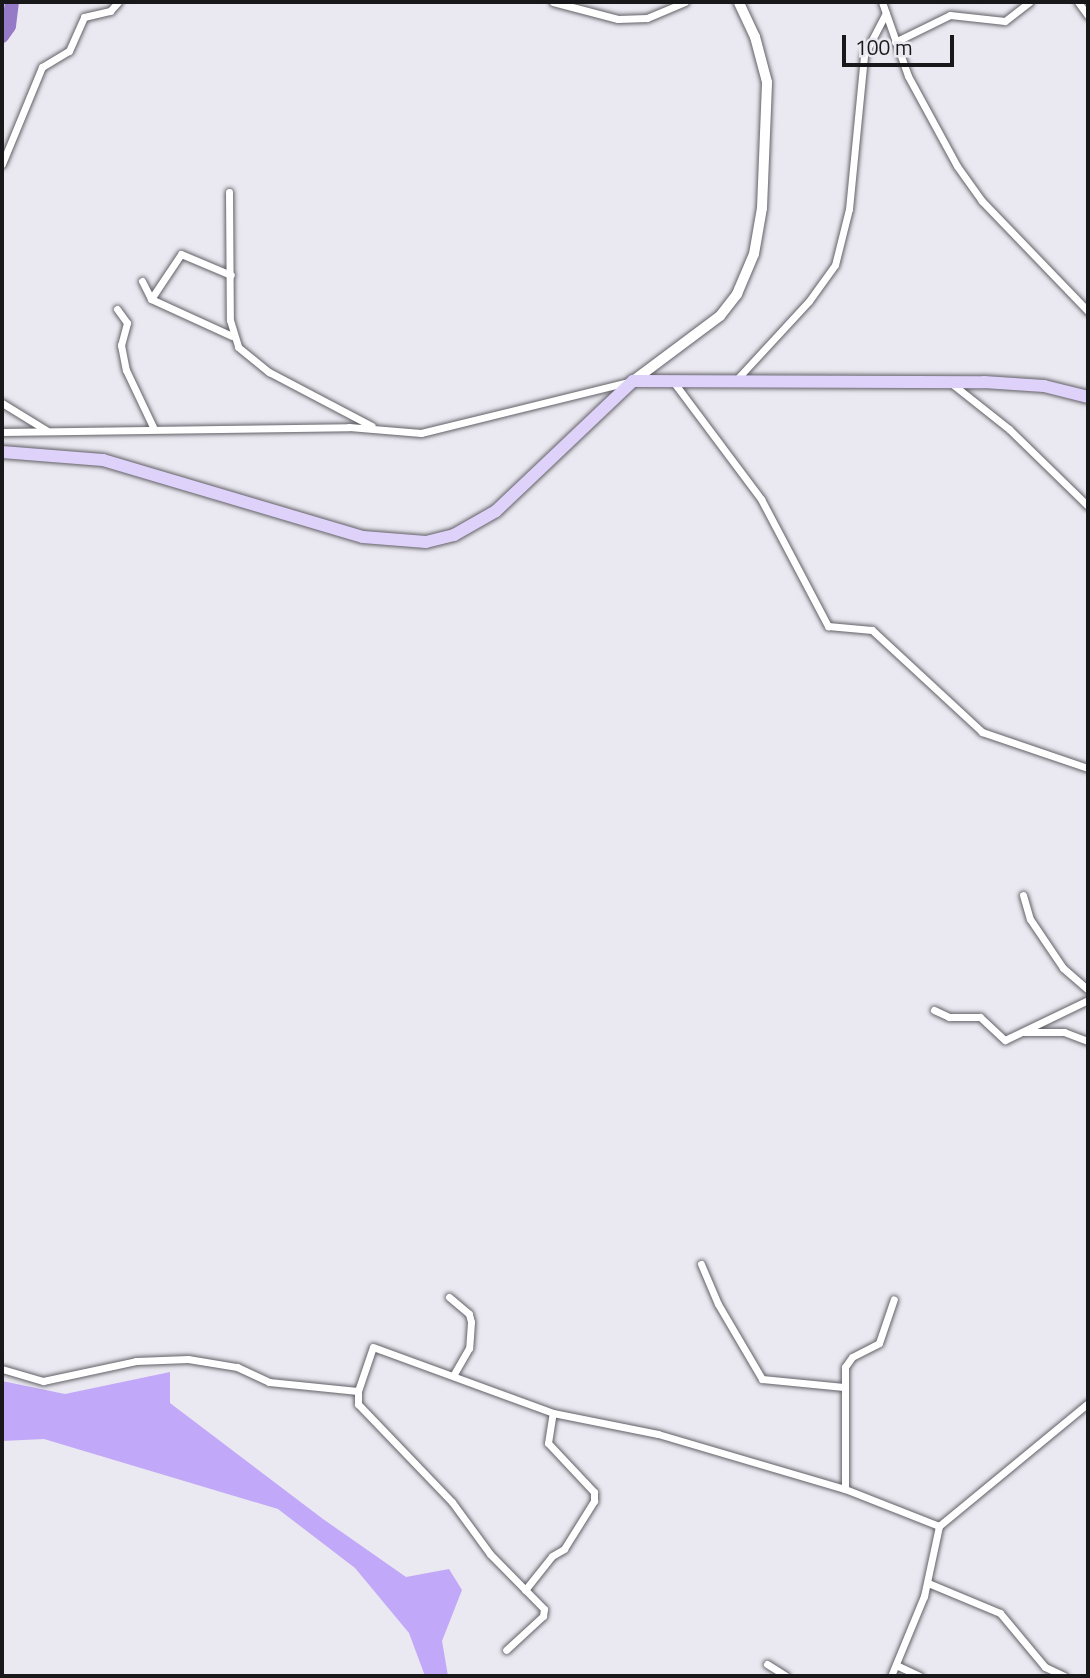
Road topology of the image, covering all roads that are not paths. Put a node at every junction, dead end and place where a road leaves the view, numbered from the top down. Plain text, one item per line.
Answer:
1 (118, 2) edge
2 (553, 2) edge
3 (685, 2) edge
4 (738, 2) edge
5 (882, 2) edge
6 (1029, 2) edge
7 (1078, 2) edge
8 (886, 13) junction
9 (1088, 16) edge
10 (895, 42) junction
11 (2, 164) edge
12 (229, 192) dead end
13 (231, 275) junction
14 (142, 281) dead end
15 (151, 299) junction
16 (117, 309) dead end
17 (1088, 311) edge
18 (232, 336) junction
19 (671, 379) junction
20 (737, 379) junction
21 (633, 381) junction
22 (949, 382) junction
23 (1088, 397) edge
24 (2, 402) edge
25 (375, 428) junction
26 (154, 429) junction
27 (46, 430) junction
28 (2, 432) edge
29 (2, 452) edge
30 (1088, 506) edge
31 (1088, 768) edge
32 (1023, 895) dead end
33 (1088, 990) edge
34 (1088, 1000) edge
35 (934, 1010) dead end
36 (1020, 1033) junction
37 (1088, 1041) edge
38 (701, 1264) dead end
39 (449, 1297) dead end
40 (894, 1299) dead end
41 (2, 1369) edge
42 (453, 1376) junction
43 (844, 1387) junction
44 (358, 1391) junction
45 (1088, 1404) edge
46 (553, 1413) junction
47 (845, 1489) junction
48 (939, 1526) junction
49 (928, 1583) junction
50 (525, 1590) junction
51 (506, 1650) dead end
52 (767, 1664) dead end
53 (896, 1665) junction
54 (786, 1676) edge
55 (891, 1676) edge
56 (920, 1676) edge
57 (1064, 1676) edge

1 - 11 street
2 - 3 street
4 - 21 main road
5 - 8 street
6 - 10 street
7 - 9 street
8 - 10 street
8 - 20 street
10 - 17 street
12 - 13 street
13 - 15 street
13 - 18 street
14 - 15 street
15 - 18 street
16 - 26 street
18 - 25 street
19 - 20 highway
19 - 21 highway
19 - 31 street
20 - 22 highway
21 - 25 street
21 - 29 highway
22 - 23 highway
22 - 30 street
24 - 27 street
25 - 26 street
26 - 27 street
27 - 28 street
32 - 33 street
34 - 36 street
35 - 36 street
36 - 37 street
38 - 43 street
39 - 42 street
40 - 43 street
41 - 44 street
42 - 44 street
42 - 46 street
43 - 47 street
44 - 50 street
45 - 48 street
46 - 47 street
46 - 50 street
47 - 48 street
48 - 49 street
49 - 53 street
49 - 57 street
50 - 51 street
52 - 54 street
53 - 55 street
53 - 56 street

